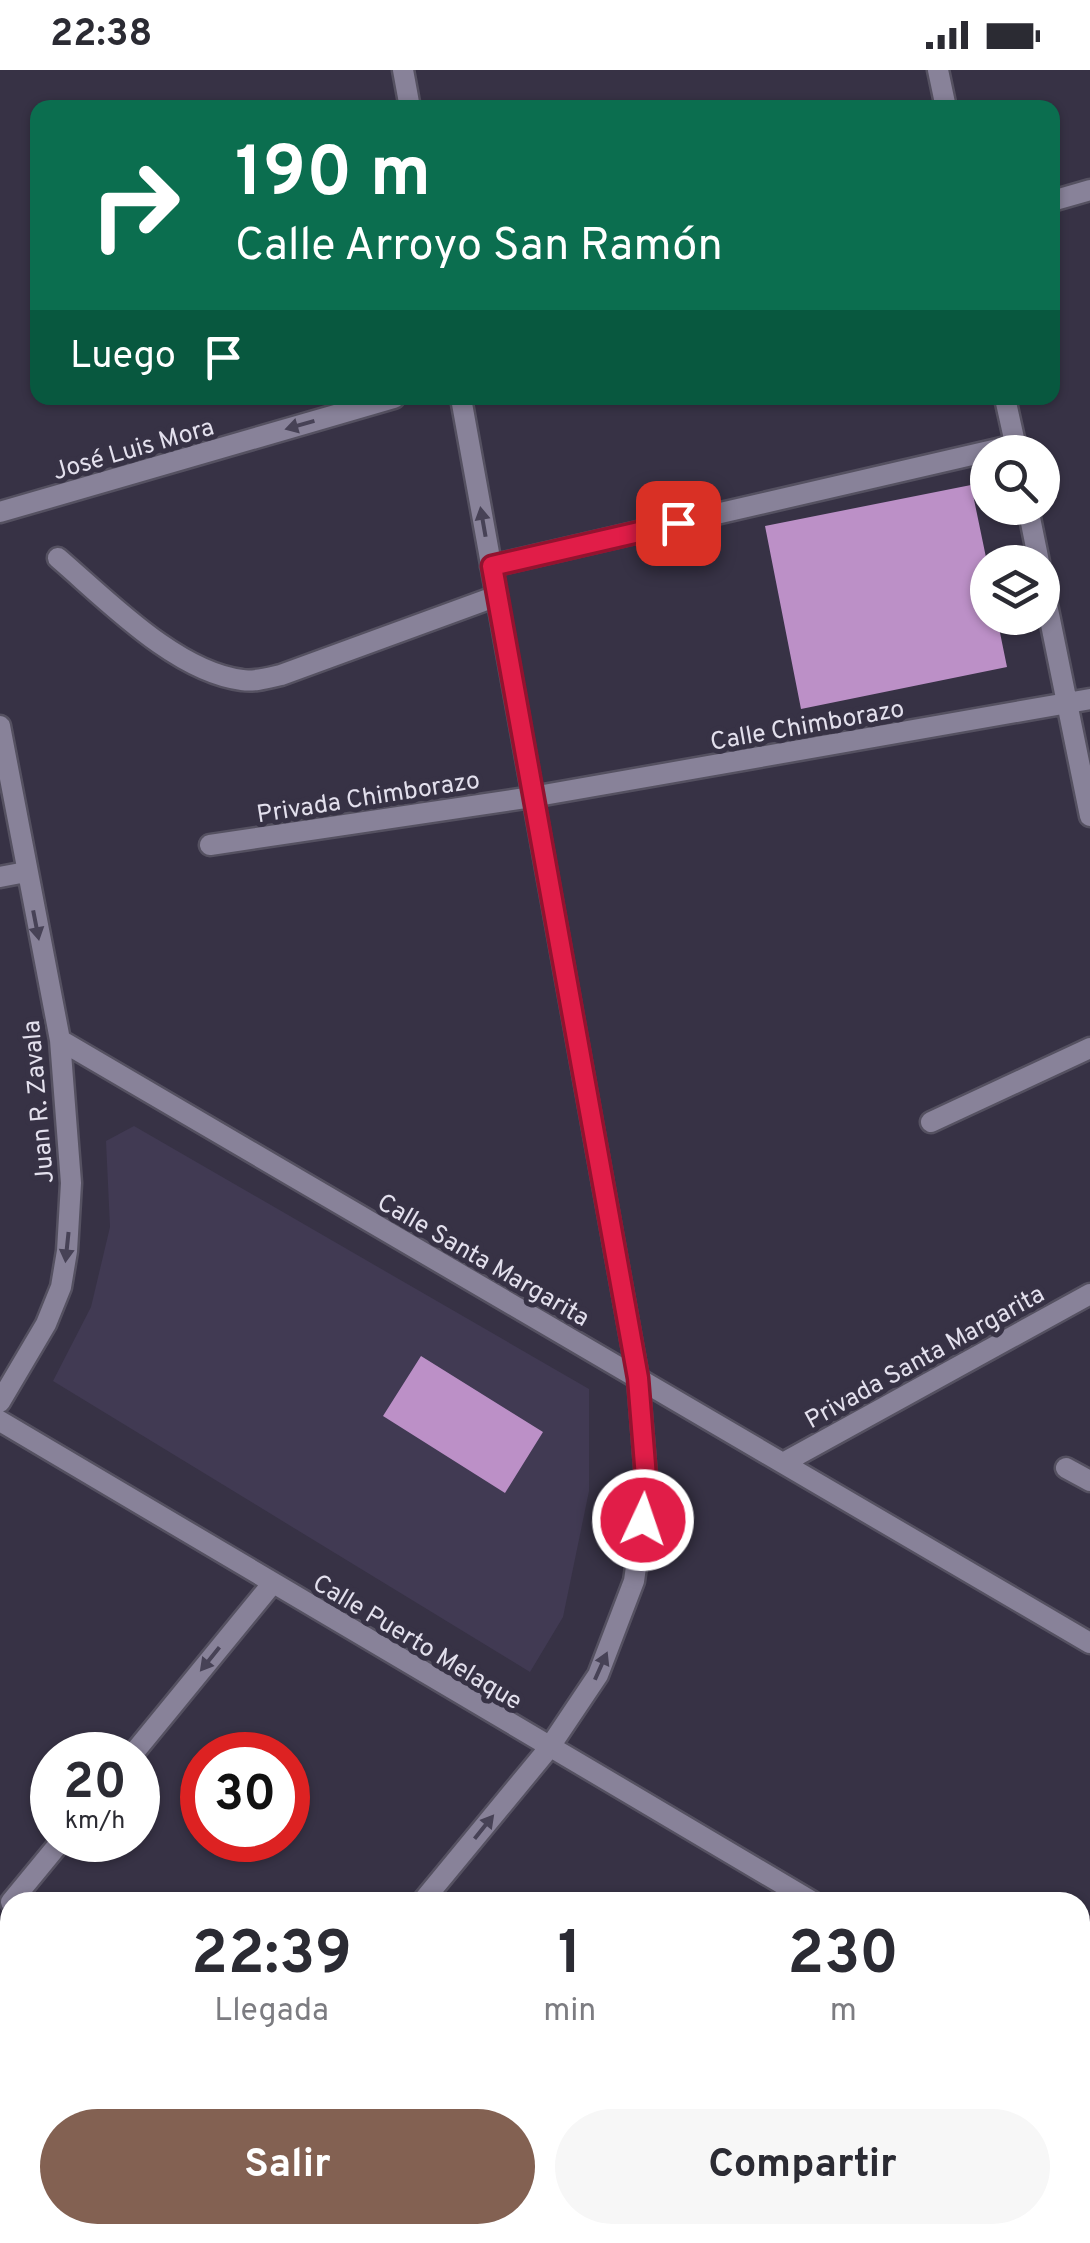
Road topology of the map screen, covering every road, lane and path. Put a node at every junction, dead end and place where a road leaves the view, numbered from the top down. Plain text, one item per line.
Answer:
1 (404, 70) edge
2 (938, 70) edge
3 (409, 100) edge
4 (944, 100) edge
5 (1090, 190) edge
6 (1060, 199) edge
7 (370, 405) edge
8 (462, 405) edge
9 (1007, 405) edge
10 (1013, 435) edge
11 (970, 459) edge
12 (0, 512) edge
13 (58, 558) dead end
14 (492, 566) junction
15 (497, 596) junction
16 (1054, 635) edge
17 (1090, 700) edge
18 (1068, 703) junction
19 (0, 726) edge
20 (532, 797) junction
21 (1090, 816) edge
22 (210, 845) dead end
23 (26, 872) junction
24 (0, 877) edge
25 (60, 1040) junction
26 (1090, 1048) edge
27 (931, 1122) dead end
28 (1090, 1294) edge
29 (638, 1378) junction
30 (0, 1402) edge
31 (0, 1421) edge
32 (783, 1463) junction
33 (1066, 1468) dead end
34 (1090, 1481) edge
35 (272, 1584) junction
36 (1090, 1643) edge
37 (151, 1732) edge
38 (549, 1748) junction
39 (44, 1862) edge
40 (19, 1892) edge
41 (430, 1892) edge
42 (796, 1892) edge

1 - 3 street
2 - 4 street
5 - 6 street
7 -> 12 street, José Luis Mora
14 -> 8 street
9 - 10 street
11 - 14 street
13 - 15 street
14 - 15 street
15 - 20 street
16 - 18 street
17 - 18 street, Calle Chimborazo
18 - 20 street, Calle Chimborazo
18 - 21 street
19 - 23 street, Juan R. Zavala
20 - 22 street, Privada Chimborazo
20 - 29 street
23 - 24 street
23 -> 25 street, Juan R. Zavala
25 - 29 street, Calle Santa Margarita
25 -> 30 street, Juan R. Zavala
26 - 27 street
28 - 32 street, Privada Santa Margarita
29 - 32 street, Calle Santa Margarita
38 -> 29 street
31 - 35 street, Calle Puerto Melaque
32 - 36 street, Calle Santa Margarita
33 - 34 street
35 -> 37 street
35 - 38 street, Calle Puerto Melaque
41 -> 38 street
38 - 42 street, Calle Puerto Melaque
39 - 40 street

